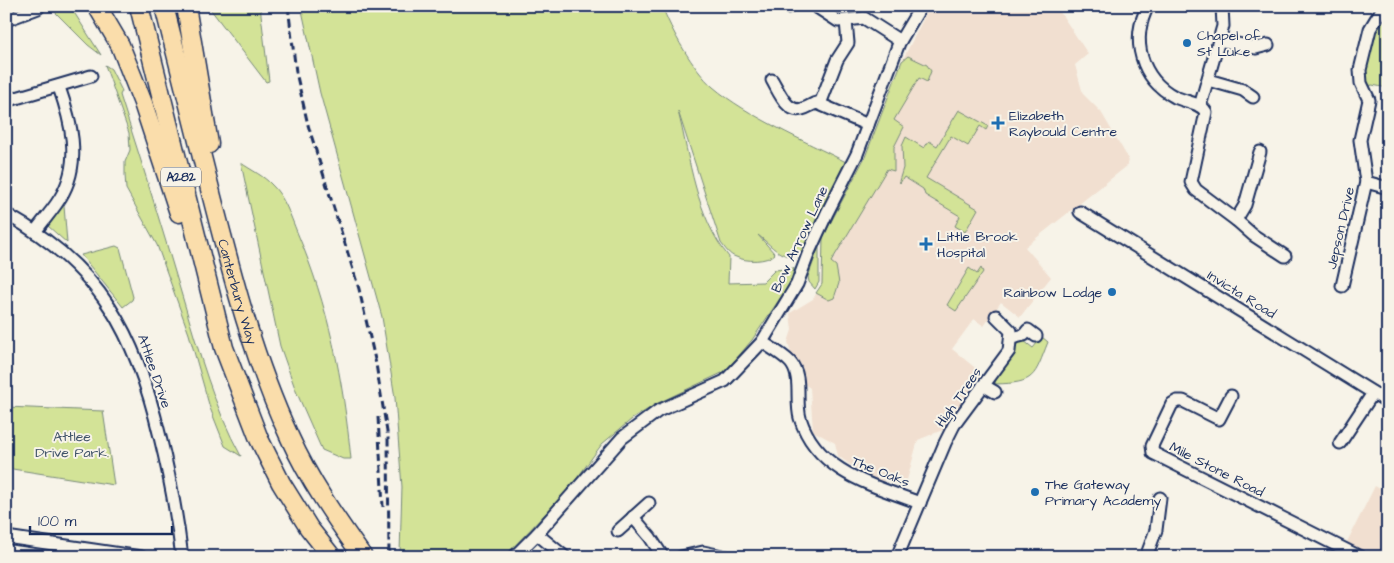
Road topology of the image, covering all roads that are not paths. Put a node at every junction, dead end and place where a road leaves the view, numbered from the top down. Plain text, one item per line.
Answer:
1 (97, 6) edge
2 (139, 6) edge
3 (164, 6) edge
4 (186, 6) edge
5 (815, 6) edge
6 (921, 6) edge
7 (1148, 6) edge
8 (1222, 6) edge
9 (1384, 6) edge
10 (38, 8) dead end
11 (6, 20) edge
12 (846, 21) junction
13 (1219, 40) junction
14 (900, 41) junction
15 (1268, 45) dead end
16 (90, 76) dead end
17 (772, 80) dead end
18 (1208, 80) junction
19 (59, 87) junction
20 (1253, 97) dead end
21 (6, 101) edge
22 (820, 104) junction
23 (1200, 106) junction
24 (868, 125) junction
25 (1260, 152) dead end
26 (1366, 182) junction
27 (1388, 188) edge
28 (1080, 212) dead end
29 (6, 214) edge
30 (1236, 220) junction
31 (35, 232) junction
32 (1285, 256) dead end
33 (1342, 286) dead end
34 (235, 288) junction
35 (996, 316) dead end
36 (1036, 336) dead end
37 (1012, 338) junction
38 (762, 342) junction
39 (224, 348) junction
40 (984, 385) junction
41 (995, 392) dead end
42 (1373, 393) junction
43 (1231, 396) dead end
44 (1388, 402) edge
45 (1340, 443) dead end
46 (920, 503) junction
47 (649, 504) dead end
48 (1163, 506) dead end
49 (633, 518) junction
50 (618, 531) dead end
51 (537, 534) junction
52 (6, 536) edge
53 (141, 557) edge
54 (182, 557) edge
55 (332, 557) edge
56 (363, 557) edge
57 (514, 557) edge
58 (565, 557) edge
59 (663, 557) edge
60 (681, 557) edge
61 (727, 557) edge
62 (896, 557) edge
63 (1146, 557) edge
64 (1360, 557) edge

1 - 39 highway, A282
2 - 39 highway, Canterbury Way / A282
3 - 34 highway, Canterbury Way / A282
4 - 34 highway, A282
5 - 12 street
6 - 14 street, Bow Arrow Lane
7 - 23 street
8 - 13 street
9 - 26 street, Jepson Drive
10 - 11 street
12 - 14 street
12 - 22 street
13 - 15 street
13 - 18 street
14 - 24 street, Bow Arrow Lane
16 - 19 street
17 - 22 street
18 - 20 street
18 - 23 street
19 - 21 street
19 - 31 street
22 - 24 street
23 - 30 street
24 - 38 street, Bow Arrow Lane
25 - 30 street
26 - 27 street
26 - 33 street, Jepson Drive
28 - 42 street, Invicta Road
29 - 31 street, Attlee Drive
30 - 32 street
31 - 54 street, Attlee Drive
34 - 56 highway, Canterbury Way / A282
35 - 37 street
36 - 37 street
37 - 40 street, High Trees
38 - 46 street, The Oaks
38 - 51 street, Bow Arrow Lane
39 - 55 highway, Canterbury Way / A282
40 - 41 street
40 - 46 street, High Trees
42 - 44 street, Invicta Road
42 - 45 street
43 - 64 street, Mile Stone Road
46 - 62 street, High Trees
47 - 49 street
48 - 63 street
49 - 50 street
49 - 59 street
51 - 57 street, Bow Arrow Lane
51 - 58 street
52 - 53 street
60 - 61 street

